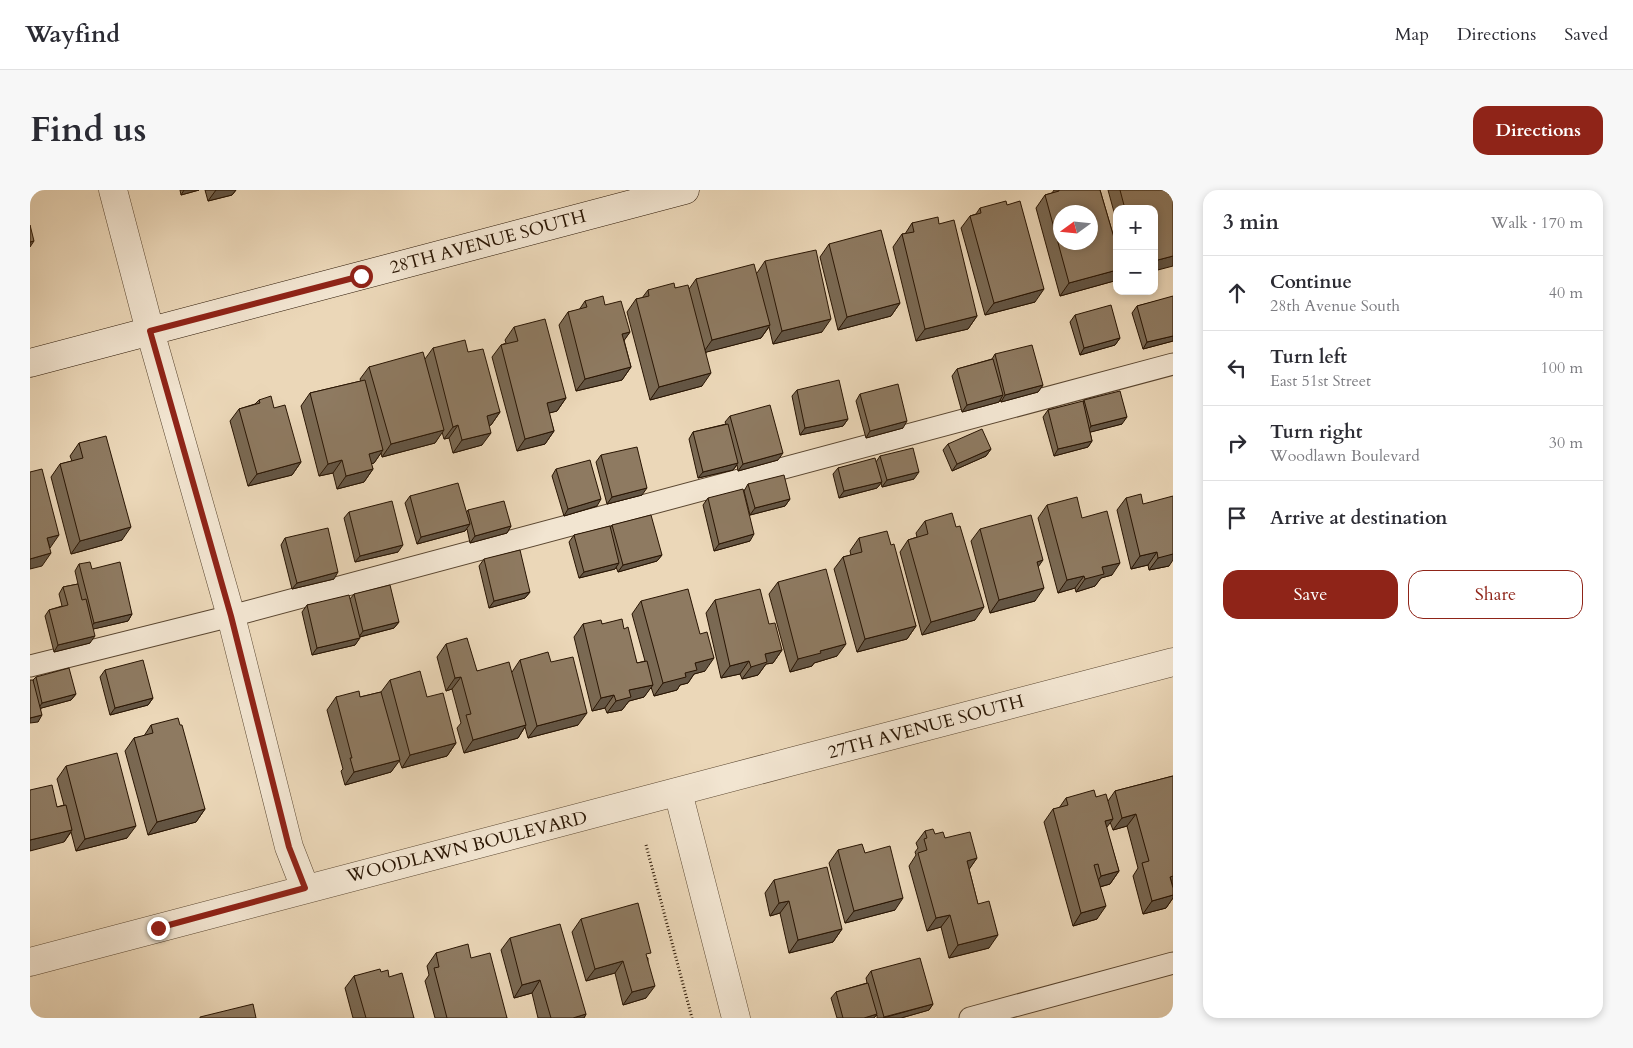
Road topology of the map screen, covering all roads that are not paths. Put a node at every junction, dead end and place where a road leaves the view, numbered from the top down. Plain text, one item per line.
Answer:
1 (114, 190) edge
2 (685, 190) edge
3 (150, 331) junction
4 (30, 363) edge
5 (1173, 364) edge
6 (231, 616) junction
7 (1173, 662) edge
8 (30, 666) edge
9 (678, 792) junction
10 (305, 888) junction
11 (30, 962) edge
12 (1173, 963) edge
13 (736, 1018) edge
14 (970, 1018) edge

1 - 3 street
2 - 3 street, 28TH AVENUE SOUTH
3 - 4 street, 28TH AVENUE SOUTH
3 - 6 street
5 - 6 lane
6 - 8 lane
6 - 10 street
7 - 9 street, 27TH AVENUE SOUTH
9 - 10 street, WOODLAWN BOULEVARD
9 - 13 street
10 - 11 street, WOODLAWN BOULEVARD
12 - 14 lane

